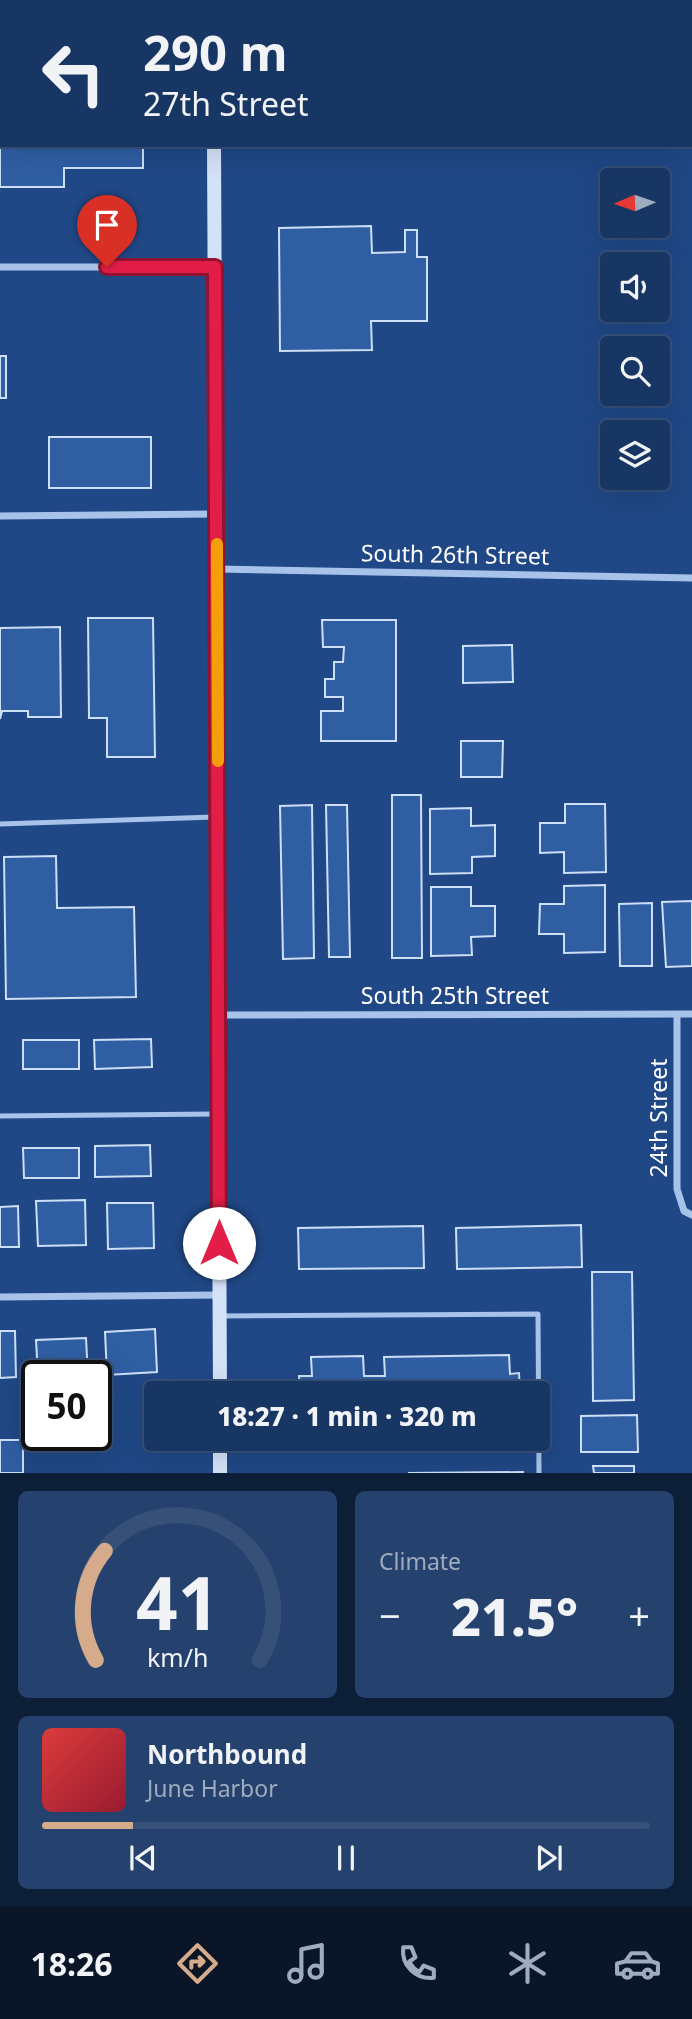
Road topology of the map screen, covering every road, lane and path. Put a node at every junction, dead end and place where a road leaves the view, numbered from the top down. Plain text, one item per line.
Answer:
1 (214, 147) edge
2 (0, 267) edge
3 (215, 267) junction
4 (216, 514) junction
5 (0, 516) edge
6 (217, 569) junction
7 (692, 578) edge
8 (218, 817) junction
9 (0, 824) edge
10 (219, 1014) junction
11 (677, 1014) junction
12 (692, 1014) edge
13 (219, 1114) junction
14 (0, 1116) edge
15 (692, 1215) edge
16 (219, 1295) junction
17 (0, 1297) edge
18 (219, 1316) junction
19 (220, 1381) edge
20 (220, 1451) edge
21 (220, 1473) edge
22 (539, 1473) edge

1 - 3 main road
2 - 3 street
3 - 4 main road
4 - 5 street
4 - 6 main road
6 - 7 street, South 26th Street
6 - 8 main road
8 - 9 lane
8 - 10 main road
10 - 11 street, South 25th Street
10 - 13 main road
11 - 12 street, South 25th Street
11 - 15 street, 24th Street
13 - 14 lane
13 - 16 main road
16 - 17 street
16 - 18 main road
18 - 19 main road
18 - 22 lane
20 - 21 main road

